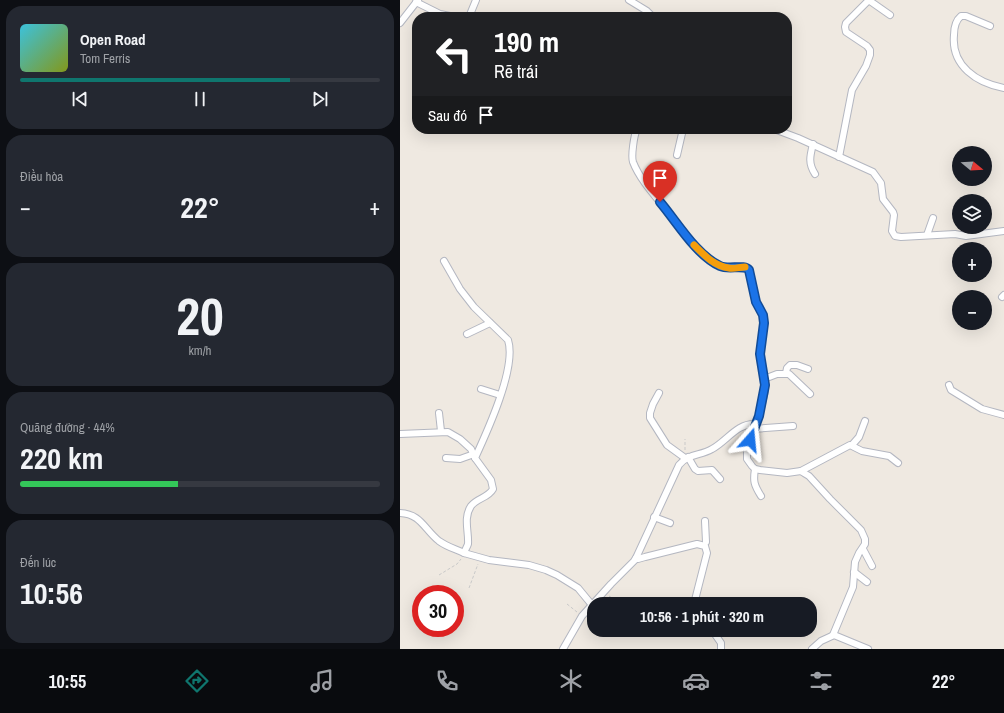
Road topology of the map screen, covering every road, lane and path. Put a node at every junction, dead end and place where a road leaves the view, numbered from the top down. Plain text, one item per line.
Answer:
1 (476, 0) edge
2 (629, 0) edge
3 (417, 1) edge
4 (436, 12) edge
5 (471, 12) edge
6 (648, 12) edge
7 (890, 15) dead end
8 (400, 23) edge
9 (990, 26) dead end
10 (1004, 88) edge
11 (636, 134) edge
12 (682, 134) edge
13 (787, 134) edge
14 (813, 144) junction
15 (677, 155) dead end
16 (838, 157) junction
17 (815, 174) dead end
18 (932, 218) dead end
19 (1004, 231) edge
20 (927, 235) junction
21 (444, 261) dead end
22 (490, 323) junction
23 (467, 334) dead end
24 (808, 369) dead end
25 (786, 373) junction
26 (764, 378) junction
27 (949, 384) dead end
28 (481, 389) dead end
29 (659, 393) dead end
30 (810, 394) dead end
31 (500, 395) junction
32 (439, 413) dead end
33 (1004, 415) edge
34 (865, 421) dead end
35 (754, 426) junction
36 (793, 426) dead end
37 (441, 432) junction
38 (400, 434) edge
39 (685, 439) dead end
40 (852, 445) junction
41 (474, 456) junction
42 (685, 457) junction
43 (446, 458) dead end
44 (898, 463) dead end
45 (755, 469) junction
46 (801, 471) junction
47 (720, 479) dead end
48 (761, 496) dead end
49 (400, 513) edge
50 (654, 517) junction
51 (705, 521) dead end
52 (670, 523) dead end
53 (707, 542) junction
54 (863, 549) junction
55 (464, 553) junction
56 (481, 557) junction
57 (636, 558) junction
58 (872, 566) dead end
59 (854, 572) junction
60 (439, 575) dead end
61 (867, 582) dead end
62 (469, 588) dead end
63 (599, 597) edge
64 (697, 597) edge
65 (587, 599) edge
66 (567, 604) dead end
67 (587, 610) edge
68 (582, 616) junction
69 (833, 635) junction
70 (717, 637) edge
71 (563, 649) edge
72 (721, 649) edge
73 (812, 649) edge
74 (868, 649) edge

1 - 5 street
2 - 6 street
3 - 4 street
3 - 8 street
7 - 16 street
9 - 10 street
11 - 26 street
12 - 15 street
13 - 14 street
14 - 16 street
14 - 17 street
16 - 20 street
18 - 20 street
19 - 20 street
21 - 22 street
22 - 23 street
22 - 31 street
24 - 25 street
25 - 26 street
25 - 30 street
26 - 35 street
27 - 33 street
28 - 31 street
29 - 42 street
31 - 41 street
32 - 37 street
34 - 40 street
35 - 36 street
35 - 42 street
35 - 45 street
37 - 38 street
37 - 41 street
39 - 42 path
40 - 44 street
40 - 46 street
41 - 43 street
41 - 55 street
42 - 47 street
42 - 50 street
45 - 46 street
45 - 48 street
46 - 54 street
49 - 55 street
50 - 52 street
50 - 57 street
51 - 53 street
53 - 57 street
53 - 64 street
54 - 58 street
54 - 59 street
55 - 56 street
55 - 60 path
56 - 62 path
56 - 65 street
57 - 63 street
59 - 61 street
59 - 69 street
66 - 68 path
67 - 68 street
68 - 71 street
69 - 73 street
69 - 74 street
70 - 72 street

